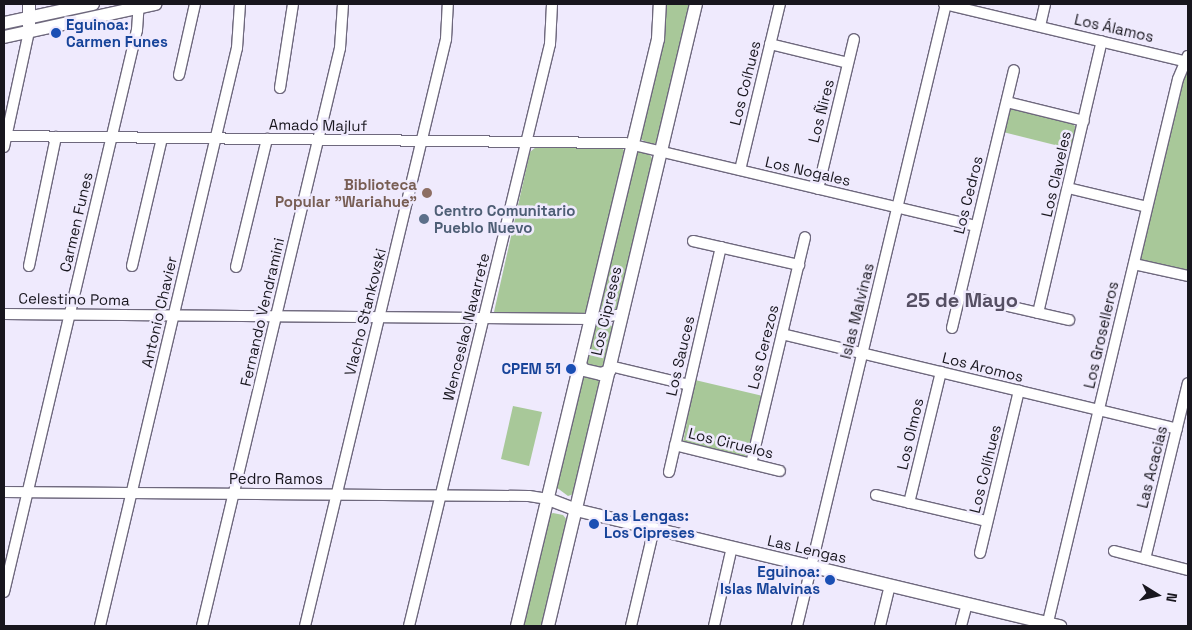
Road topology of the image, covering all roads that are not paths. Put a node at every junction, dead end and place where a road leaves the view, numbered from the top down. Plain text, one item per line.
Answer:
1 (29, 4) edge
2 (94, 4) edge
3 (155, 4) edge
4 (195, 4) edge
5 (240, 4) edge
6 (292, 4) edge
7 (343, 4) edge
8 (448, 4) edge
9 (552, 4) edge
10 (660, 4) edge
11 (696, 4) edge
12 (780, 4) edge
13 (946, 4) edge
14 (1045, 4) edge
15 (139, 6) edge
16 (29, 18) junction
17 (4, 23) edge
18 (1040, 26) junction
19 (29, 31) junction
20 (4, 37) edge
21 (854, 40) dead end
22 (1102, 41) junction
23 (770, 44) junction
24 (1187, 59) edge
25 (848, 63) junction
26 (1014, 70) dead end
27 (179, 76) dead end
28 (280, 88) dead end
29 (1006, 102) junction
30 (1084, 121) junction
31 (5, 136) edge
32 (56, 137) junction
33 (112, 137) junction
34 (162, 138) junction
35 (215, 139) junction
36 (267, 139) junction
37 (318, 140) junction
38 (422, 141) junction
39 (526, 142) junction
40 (632, 145) junction
41 (4, 148) edge
42 (661, 152) junction
43 (740, 170) junction
44 (1068, 188) junction
45 (818, 189) junction
46 (898, 207) junction
47 (1147, 207) junction
48 (976, 226) junction
49 (806, 237) dead end
50 (693, 241) dead end
51 (721, 247) junction
52 (1134, 264) junction
53 (798, 265) junction
54 (29, 266) dead end
55 (132, 266) dead end
56 (236, 267) dead end
57 (1188, 276) edge
58 (960, 295) junction
59 (1038, 313) junction
60 (4, 314) edge
61 (70, 314) junction
62 (622, 314) junction
63 (174, 315) junction
64 (276, 316) junction
65 (380, 317) junction
66 (484, 318) junction
67 (591, 319) junction
68 (1069, 320) dead end
69 (952, 328) dead end
70 (782, 334) junction
71 (862, 353) junction
72 (580, 365) junction
73 (609, 368) junction
74 (941, 372) junction
75 (1188, 383) edge
76 (689, 385) junction
77 (1019, 391) junction
78 (1098, 410) junction
79 (1177, 429) junction
80 (675, 445) junction
81 (751, 464) junction
82 (780, 471) dead end
83 (669, 472) dead end
84 (4, 492) edge
85 (28, 492) junction
86 (131, 493) junction
87 (234, 494) junction
88 (337, 494) junction
89 (441, 495) junction
90 (876, 495) dead end
91 (548, 499) junction
92 (909, 503) junction
93 (576, 510) junction
94 (987, 522) junction
95 (654, 529) junction
96 (732, 548) junction
97 (1114, 551) dead end
98 (980, 553) dead end
99 (1145, 559) junction
100 (811, 566) junction
101 (1188, 570) edge
102 (890, 585) junction
103 (4, 592) edge
104 (967, 604) junction
105 (1047, 625) edge
106 (100, 626) edge
107 (202, 626) edge
108 (305, 626) edge
109 (410, 626) edge
110 (517, 626) edge
111 (548, 626) edge
112 (631, 626) edge
113 (714, 626) edge
114 (798, 626) edge
115 (880, 626) edge
116 (962, 626) edge
117 (1060, 626) edge

1 - 16 main road
2 - 16 main road
3 - 15 main road
4 - 27 street
5 - 35 street, Antonio Chavier
6 - 28 street
7 - 37 street, Fernando Vendramini
8 - 38 street, Vlacho Stankovski
9 - 39 street, Wenceslao Navarrete
10 - 40 main road, Los Cipreses
11 - 42 main road, Los Cipreses
12 - 23 street, Los Coíhues
13 - 18 street, Los Álamos
13 - 46 street, Islas Malvinas
14 - 18 street
15 - 19 main road
15 - 33 street, Carmen Funes
16 - 17 main road
16 - 19 main road
18 - 22 street, Los Álamos
19 - 20 main road
19 - 31 street
21 - 25 street, Los Ñires
22 - 24 street, Los Álamos
22 - 30 street, Los Claveles
23 - 25 street
23 - 43 street, Los Coíhues
24 - 47 street, Los Groselleros
25 - 45 street, Los Ñires
26 - 29 street, Los Cedros
29 - 30 street
29 - 48 street, Los Cedros
30 - 44 street, Los Claveles
31 - 32 street, Amado Majluf
31 - 41 street
32 - 33 street, Amado Majluf
32 - 54 street
33 - 34 street, Amado Majluf
33 - 61 street, Carmen Funes
34 - 35 street, Amado Majluf
34 - 55 street
35 - 36 street, Amado Majluf
35 - 63 street, Antonio Chavier
36 - 37 street, Amado Majluf
36 - 56 street
37 - 38 street, Amado Majluf
37 - 64 street, Fernando Vendramini
38 - 39 street, Amado Majluf
38 - 65 street, Vlacho Stankovski
39 - 40 street, Amado Majluf
39 - 66 street, Wenceslao Navarrete
40 - 42 street, Los Nogales
40 - 67 main road, Los Cipreses
42 - 43 street, Los Nogales
42 - 62 main road, Los Cipreses
43 - 45 street, Los Nogales
44 - 47 street
44 - 59 street, Los Claveles
45 - 46 street, Los Nogales
46 - 48 street, Los Nogales
46 - 71 street, Islas Malvinas
47 - 52 street, Los Groselleros
48 - 58 street, Los Cedros
49 - 53 street, Los Cerezos
50 - 51 street
51 - 53 street
51 - 76 street, Los Sauces
52 - 57 street
52 - 78 street, Los Groselleros
53 - 70 street, Los Cerezos
58 - 59 street
58 - 69 street, Los Cedros
59 - 68 street
60 - 61 street, Celestino Poma
61 - 63 street, Celestino Poma
61 - 85 street, Carmen Funes
62 - 67 street, Celestino Poma
62 - 73 main road, Los Cipreses
63 - 64 street, Celestino Poma
63 - 86 street, Antonio Chavier
64 - 65 street, Celestino Poma
64 - 87 street, Fernando Vendramini
65 - 66 street, Celestino Poma
65 - 88 street, Vlacho Stankovski
66 - 67 street, Celestino Poma
66 - 89 street, Wenceslao Navarrete
67 - 72 main road, Los Cipreses
70 - 71 street, Los Aromos
70 - 81 street, Los Cerezos
71 - 74 street, Los Aromos
71 - 100 street, Islas Malvinas
72 - 73 main road
72 - 91 main road, Los Cipreses
73 - 76 street
73 - 93 main road, Los Cipreses
74 - 77 street, Los Aromos
74 - 92 street, Los Olmos
75 - 79 street, Las Acacias
76 - 80 street, Los Sauces
77 - 78 street, Los Aromos
77 - 94 street, Los Colíhues
78 - 79 street, Los Aromos
78 - 105 street, Los Groselleros
79 - 99 street, Las Acacias
80 - 81 street, Los Ciruelos
80 - 83 street, Los Sauces
81 - 82 street, Los Ciruelos
84 - 85 street, Pedro Ramos
85 - 86 street, Pedro Ramos
85 - 103 street, Carmen Funes
86 - 87 street, Pedro Ramos
86 - 106 street, Antonio Chavier
87 - 88 street, Pedro Ramos
87 - 107 street, Fernando Vendramini
88 - 89 street, Pedro Ramos
88 - 108 street, Vlacho Stankovski
89 - 91 street, Pedro Ramos
89 - 109 street, Wenceslao Navarrete
90 - 92 street
91 - 93 main road, Las Lengas
91 - 110 main road, Los Cipreses
92 - 94 street
93 - 95 main road, Las Lengas
93 - 111 main road, Los Cipreses
94 - 98 street, Los Colíhues
95 - 96 main road, Las Lengas
95 - 112 street
96 - 100 main road, Las Lengas
96 - 113 street
97 - 99 street
99 - 101 street
100 - 102 main road, Las Lengas
100 - 114 street, Islas Malvinas
102 - 104 main road, Las Lengas
102 - 115 street
104 - 105 main road, Las Lengas
104 - 116 street
105 - 117 main road, Las Lengas

